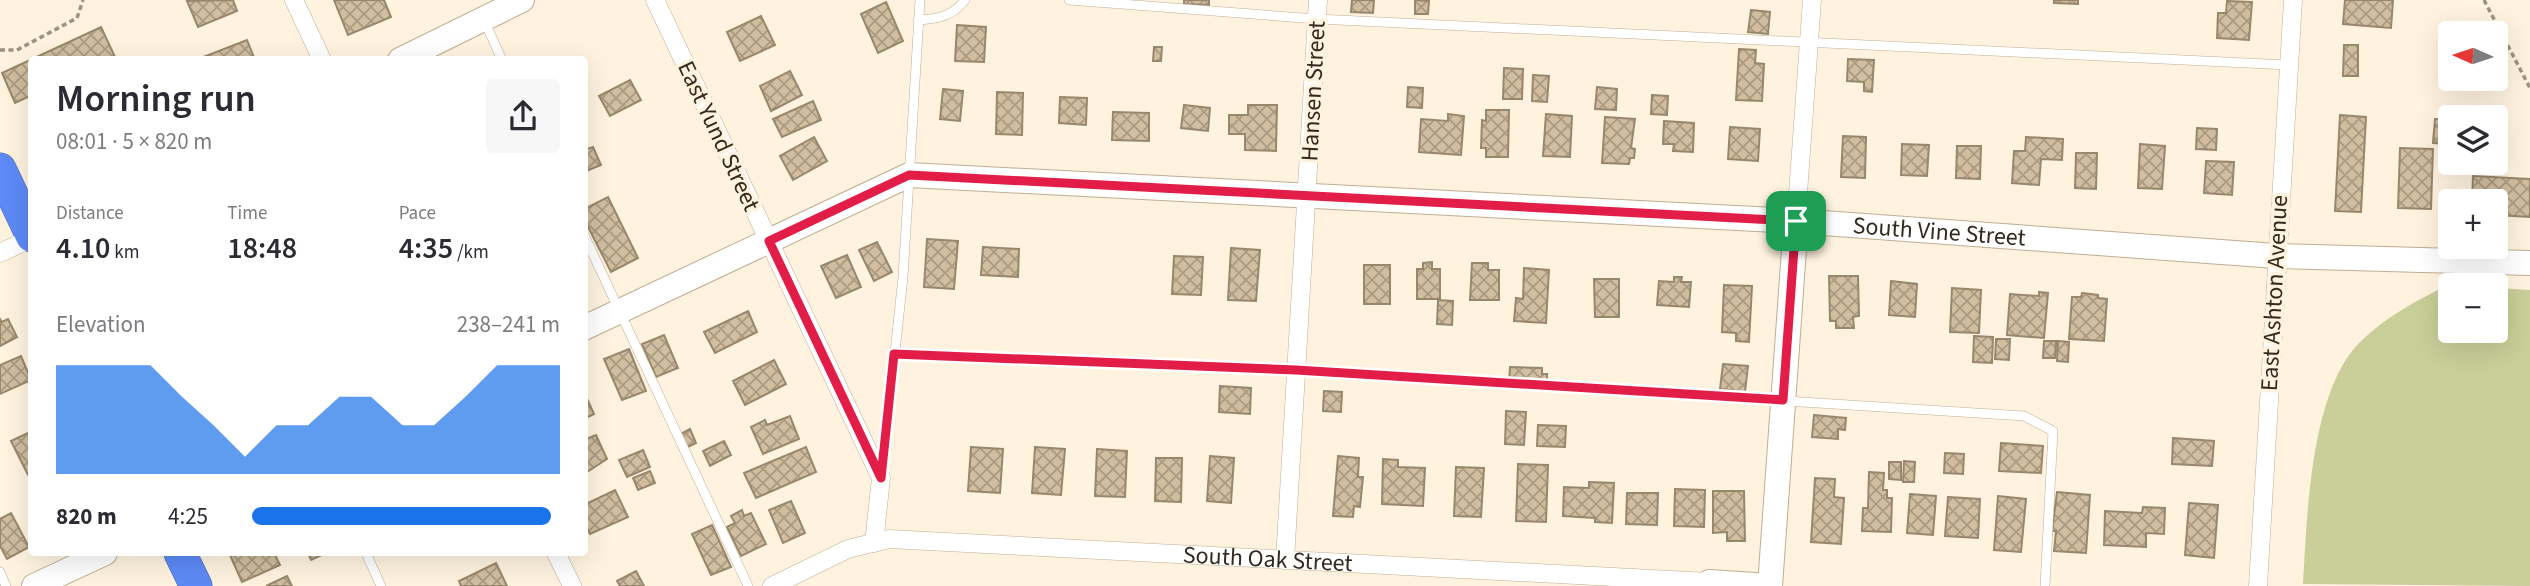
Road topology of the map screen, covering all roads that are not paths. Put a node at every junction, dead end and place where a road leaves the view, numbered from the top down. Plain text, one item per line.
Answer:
1 (294, 0) edge
2 (522, 0) edge
3 (655, 0) edge
4 (920, 0) edge
5 (965, 0) edge
6 (1069, 0) edge
7 (1318, 0) edge
8 (1812, 0) edge
9 (2293, 0) edge
10 (483, 18) junction
11 (1317, 19) junction
12 (918, 20) junction
13 (1809, 40) junction
14 (320, 56) edge
15 (408, 56) edge
16 (500, 56) edge
17 (2289, 65) junction
18 (0, 169) edge
19 (909, 175) junction
20 (1306, 197) junction
21 (1796, 221) junction
22 (28, 228) edge
23 (28, 239) edge
24 (769, 241) junction
25 (588, 244) edge
26 (0, 253) edge
27 (2276, 256) junction
28 (2530, 263) edge
29 (620, 312) junction
30 (588, 326) edge
31 (894, 354) junction
32 (1296, 370) junction
33 (1783, 400) junction
34 (881, 478) junction
35 (874, 543) junction
36 (99, 556) edge
37 (181, 556) edge
38 (367, 556) edge
39 (557, 556) edge
40 (1285, 560) junction
41 (0, 572) edge
42 (1612, 582) edge
43 (1709, 584) edge
44 (6, 586) edge
45 (34, 586) edge
46 (196, 586) edge
47 (382, 586) edge
48 (572, 586) edge
49 (748, 586) edge
50 (772, 586) edge
51 (1771, 586) edge
52 (2045, 586) edge
53 (2258, 586) edge

1 - 14 street
2 - 10 street
3 - 24 street, East Yund Street
4 - 12 lane
5 - 12 lane
6 - 11 lane
7 - 11 street, Hansen Street
8 - 13 street
9 - 17 street, East Ashton Avenue
10 - 15 street
10 - 16 lane
11 - 13 lane
11 - 20 street, Hansen Street
12 - 19 lane
13 - 17 lane
13 - 21 street
17 - 27 street, East Ashton Avenue
18 - 22 highway
19 - 20 street, South Vine Street
19 - 24 street, South Vine Street
19 - 31 lane
20 - 21 street, South Vine Street
20 - 32 street, Hansen Street
21 - 27 street, South Vine Street
21 - 33 street
23 - 26 street
24 - 29 street, South Vine Street
24 - 34 street, East Yund Street
25 - 29 lane
27 - 28 street, South Vine Street
27 - 53 street, East Ashton Avenue
29 - 30 street, South Vine Street
29 - 49 lane
31 - 32 lane
31 - 34 lane
32 - 33 lane
32 - 40 street, Hansen Street
33 - 51 street
33 - 52 lane
34 - 35 street
35 - 40 street, South Oak Street
35 - 50 street, South Oak Street
36 - 45 street
37 - 46 highway
38 - 47 lane
39 - 48 street
40 - 42 street, South Oak Street
41 - 44 lane
42 - 43 street, South Oak Street
43 - 51 street, South Oak Street

